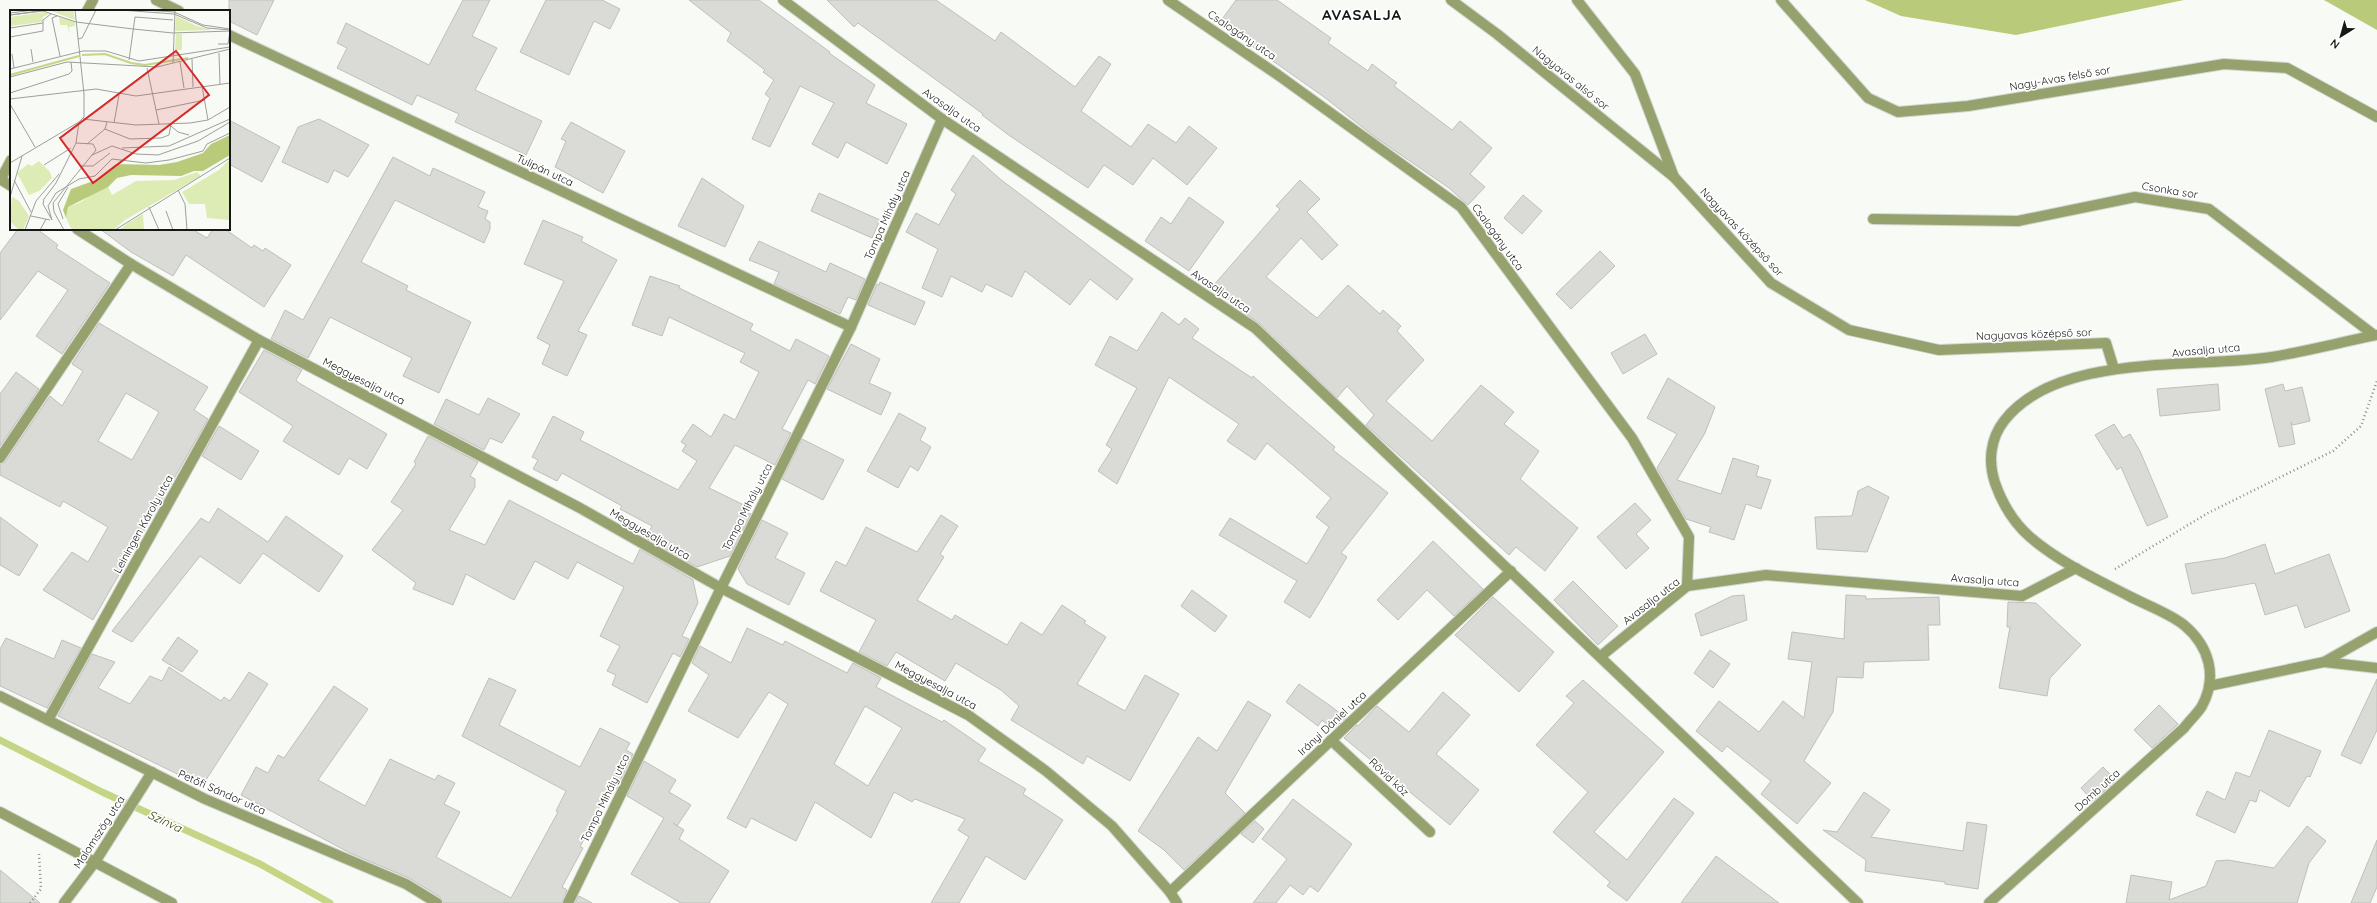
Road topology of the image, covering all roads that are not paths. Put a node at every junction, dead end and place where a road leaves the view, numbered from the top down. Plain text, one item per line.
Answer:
1 (93, 0) edge
2 (156, 0) edge
3 (783, 0) edge
4 (1168, 0) edge
5 (1451, 0) edge
6 (1578, 0) edge
7 (1781, 0) edge
8 (88, 10) edge
9 (177, 10) edge
10 (230, 34) edge
11 (2377, 117) edge
12 (942, 119) junction
13 (10, 162) edge
14 (1674, 177) junction
15 (1, 179) edge
16 (10, 185) edge
17 (1873, 219) dead end
18 (79, 230) edge
19 (131, 264) junction
20 (851, 327) junction
21 (2376, 335) edge
22 (259, 340) junction
23 (2114, 369) junction
24 (0, 458) edge
25 (2076, 568) junction
26 (1511, 571) junction
27 (1687, 586) junction
28 (720, 588) junction
29 (2377, 632) edge
30 (1601, 656) junction
31 (2324, 662) junction
32 (2377, 668) edge
33 (2209, 686) junction
34 (0, 696) edge
35 (48, 720) junction
36 (1331, 740) junction
37 (152, 772) junction
38 (0, 812) edge
39 (1430, 832) dead end
40 (95, 862) junction
41 (1170, 892) junction
42 (64, 903) edge
43 (172, 903) edge
44 (437, 903) edge
45 (568, 903) edge
46 (1177, 903) edge
47 (1858, 903) edge
48 (1989, 903) edge

1 - 8 street
2 - 9 street
3 - 12 street, Avasalja utca
4 - 27 street, Csalogány utca
5 - 14 street, Nagyavas alsó sor
6 - 14 street, Nagyavas középső sor
7 - 11 street, Nagy-Avas felső sor
10 - 20 street, Tulipán utca
12 - 20 street, Tompa Mihály utca
12 - 26 street, Avasalja utca
13 - 15 street
14 - 23 street, Nagyavas középső sor
15 - 16 street
17 - 21 street, Csonka sor
18 - 19 street, Meggyesalja utca
19 - 22 street, Meggyesalja utca
19 - 24 street
20 - 28 street, Tompa Mihály utca
21 - 23 street, Avasalja utca
22 - 28 street, Meggyesalja utca
22 - 35 street, Leiningen Károly utca
23 - 25 street, Avasalja utca
25 - 27 street, Avasalja utca
25 - 33 street, Domb utca
26 - 30 street, Avasalja utca
26 - 36 street, Irányi Dániel utca
27 - 30 street, Avasalja utca
28 - 41 street, Meggyesalja utca
28 - 45 street, Tompa Mihály utca
29 - 31 street
30 - 47 street, Avasalja utca
31 - 32 street
31 - 33 street
33 - 48 street, Domb utca
34 - 35 street, Petőfi Sándor utca
35 - 37 street, Petőfi Sándor utca
36 - 39 street, Rövid köz
36 - 41 street, Irányi Dániel utca
37 - 40 street, Malomszög utca
37 - 44 street, Petőfi Sándor utca
38 - 40 street
40 - 42 street, Malomszög utca
40 - 43 street
41 - 46 street, Meggyesalja utca

